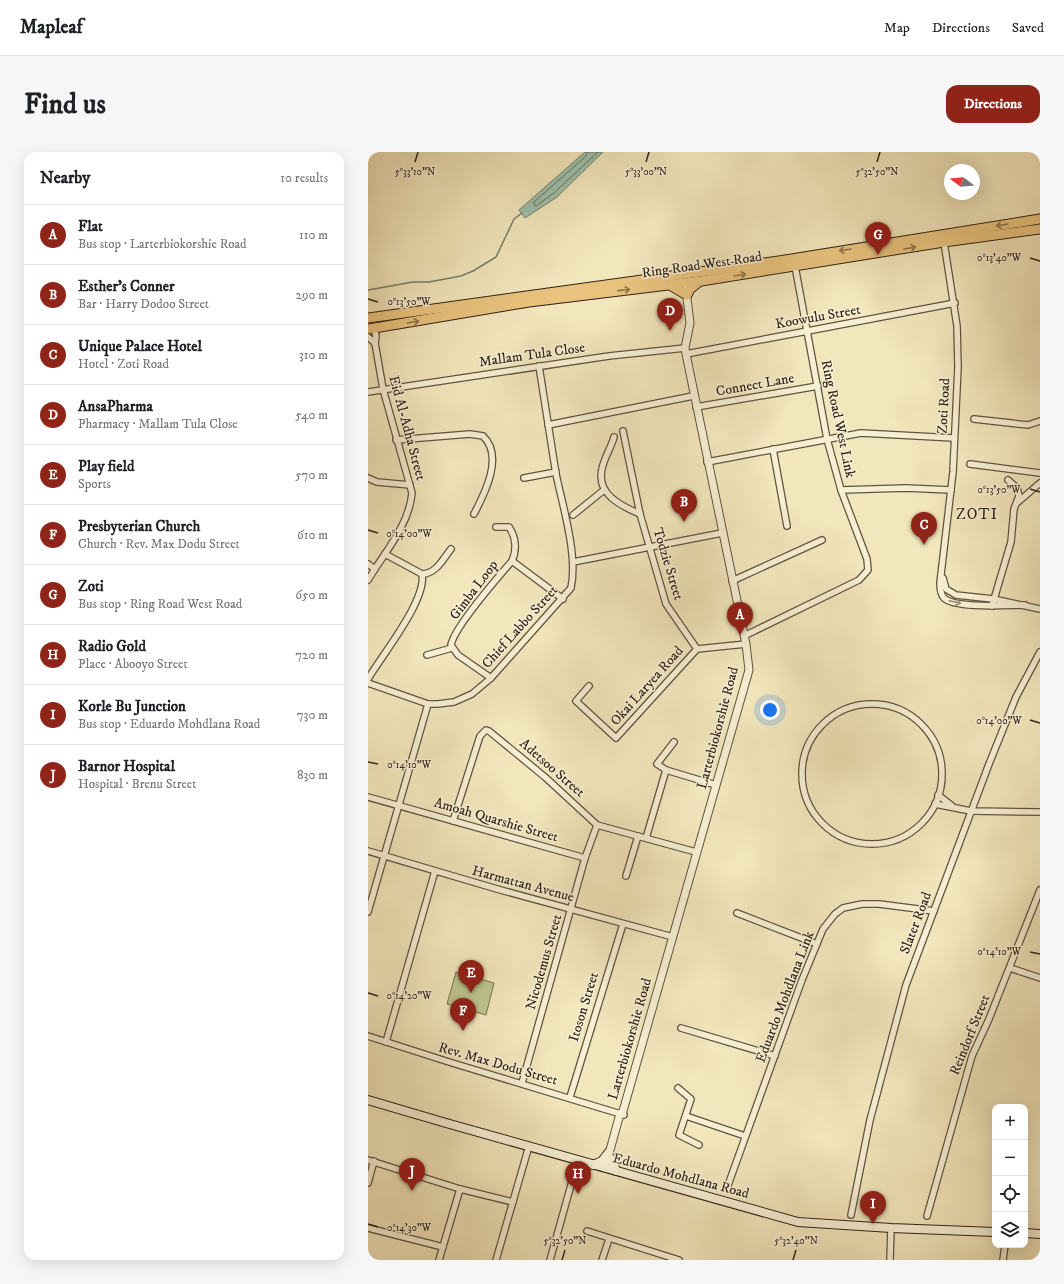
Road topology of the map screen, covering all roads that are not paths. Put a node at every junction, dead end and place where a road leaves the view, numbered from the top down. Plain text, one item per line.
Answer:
1 (1040, 219) edge
2 (1040, 229) edge
3 (944, 242) junction
4 (796, 266) junction
5 (684, 278) junction
6 (702, 281) junction
7 (670, 285) junction
8 (687, 296) junction
9 (955, 303) junction
10 (368, 318) edge
11 (371, 329) edge
12 (807, 332) junction
13 (368, 337) edge
14 (375, 343) junction
15 (685, 351) junction
16 (540, 366) junction
17 (818, 386) junction
18 (383, 389) junction
19 (368, 392) edge
20 (693, 396) junction
21 (696, 407) junction
22 (974, 419) dead end
23 (1040, 421) edge
24 (548, 424) junction
25 (623, 431) dead end
26 (614, 437) dead end
27 (954, 438) junction
28 (828, 439) junction
29 (396, 440) junction
30 (773, 449) junction
31 (708, 462) junction
32 (970, 464) dead end
33 (556, 472) junction
34 (1040, 473) edge
35 (368, 478) edge
36 (524, 478) dead end
37 (1008, 480) dead end
38 (1040, 483) edge
39 (410, 485) junction
40 (604, 490) junction
41 (841, 490) junction
42 (952, 490) junction
43 (1018, 502) junction
44 (474, 514) dead end
45 (640, 514) junction
46 (573, 515) dead end
47 (787, 526) dead end
48 (496, 527) dead end
49 (722, 533) junction
50 (822, 540) dead end
51 (649, 547) junction
52 (451, 549) dead end
53 (385, 554) junction
54 (512, 561) junction
55 (573, 562) junction
56 (368, 564) edge
57 (375, 569) junction
58 (942, 572) junction
59 (422, 574) junction
60 (368, 580) edge
61 (732, 581) junction
62 (563, 599) junction
63 (993, 599) junction
64 (1025, 605) junction
65 (992, 606) junction
66 (1040, 609) edge
67 (744, 636) junction
68 (746, 644) junction
69 (452, 648) junction
70 (697, 649) junction
71 (1040, 652) edge
72 (427, 655) dead end
73 (368, 678) edge
74 (491, 678) junction
75 (368, 682) edge
76 (589, 686) dead end
77 (428, 704) junction
78 (674, 742) dead end
79 (666, 770) junction
80 (716, 785) junction
81 (938, 795) junction
82 (368, 798) edge
83 (935, 804) junction
84 (400, 805) junction
85 (952, 806) junction
86 (971, 811) junction
87 (1040, 812) edge
88 (453, 821) junction
89 (597, 825) junction
90 (638, 836) junction
91 (646, 838) junction
92 (368, 851) edge
93 (696, 852) junction
94 (383, 856) junction
95 (585, 858) junction
96 (434, 871) junction
97 (626, 876) dead end
98 (1040, 891) edge
99 (572, 909) junction
100 (934, 911) junction
101 (368, 912) edge
102 (737, 913) dead end
103 (623, 924) junction
104 (673, 937) junction
105 (817, 944) junction
106 (1010, 968) junction
107 (1040, 978) edge
108 (681, 1028) dead end
109 (368, 1036) edge
110 (386, 1042) junction
111 (775, 1056) junction
112 (522, 1083) junction
113 (678, 1088) dead end
114 (570, 1097) junction
115 (368, 1100) edge
116 (622, 1113) junction
117 (686, 1116) junction
118 (745, 1136) junction
119 (699, 1145) dead end
120 (529, 1146) junction
121 (611, 1156) junction
122 (368, 1160) edge
123 (578, 1160) junction
124 (374, 1161) junction
125 (594, 1165) junction
126 (610, 1169) junction
127 (368, 1183) edge
128 (727, 1188) dead end
129 (460, 1189) junction
130 (512, 1202) junction
131 (851, 1215) dead end
132 (927, 1216) dead end
133 (368, 1228) edge
134 (891, 1228) junction
135 (587, 1231) dead end
136 (992, 1232) edge
137 (1028, 1233) edge
138 (1040, 1234) edge
139 (609, 1239) junction
140 (443, 1247) junction
141 (1005, 1248) edge
142 (439, 1260) edge
143 (496, 1260) edge
144 (550, 1260) edge
145 (602, 1260) edge
146 (679, 1260) edge
147 (890, 1260) edge
148 (1003, 1260) edge

1 -> 5 main road, Ring Road West Road
2 - 3 main road, Ring Road West Road
4 -> 3 main road, Ring Road West Road
3 - 9 street, Zoti Road
6 -> 4 main road, Ring Road West Road
4 - 12 street, Ring Road West Link
5 - 6 main road, Ring Road West Road
5 - 7 main road, Ring Road West Road
5 - 8 street, Larterbiokorshie Road
5 - 10 main road, Ring Road West Road
6 - 8 main road
7 - 8 main road
11 -> 7 main road, Ring Road West Road
8 - 15 street, Larterbiokorshie Road
9 - 12 street, Koowulu Street
9 - 27 street, Zoti Road
11 - 14 street, Eid Al-Adha Street
12 - 15 street, Koowulu Street
12 - 17 street, Ring Road West Link
13 - 14 street
14 - 18 street, Eid Al-Adha Street
15 - 16 street, Mallam Tula Close
15 - 20 street, Larterbiokorshie Road
16 - 18 street, Mallam Tula Close
16 - 24 street, Chief Labbo Street
17 - 21 street, Connect Lane
17 - 28 street, Ring Road West Link
18 - 19 street, Mallam Tula Close
18 - 29 street, Eid Al-Adha Street
20 - 21 street, Larterbiokorshie Road
20 - 24 street
21 - 31 street, Larterbiokorshie Road
22 - 23 street
24 - 33 street, Chief Labbo Street
25 - 45 street, Todzie Street
26 - 40 street
27 - 28 street
27 - 42 street, Zoti Road
28 - 30 street
28 - 41 street, Ring Road West Link
29 - 39 street, Eid Al-Adha Street
29 - 44 street
30 - 31 street
30 - 47 street
31 - 49 street, Larterbiokorshie Road
32 - 34 street
33 - 36 street
33 - 55 street, Chief Labbo Street
35 - 39 street
37 - 43 street
38 - 43 street
39 - 53 street, Eid Al-Adha Street
40 - 45 street
40 - 46 street
41 - 42 street
41 - 67 street, Ring Road West Link
42 - 58 street, Zoti Road
43 - 63 street
45 - 51 street, Todzie Street
48 - 54 street
49 - 51 street
49 - 61 street, Larterbiokorshie Road
50 - 61 street
51 - 55 street
51 - 70 street, Todzie Street
52 - 59 street
53 - 57 street, Eid Al-Adha Street
53 - 59 street
54 - 62 street, Gimba Loop
54 - 69 street, Gimba Loop
55 - 62 street, Chief Labbo Street
56 - 57 street
57 - 60 street, Eid Al-Adha Street
58 - 63 street, Zoti Road
58 -> 65 street, Zoti Road
59 - 73 street
61 - 67 street, Larterbiokorshie Road
62 - 74 street, Chief Labbo Street
63 - 64 street, Zoti Road
63 - 65 street
64 - 65 street, Zoti Road
64 - 66 street, Zoti Road
67 - 68 street, Larterbiokorshie Road
68 - 70 street
68 - 80 street, Larterbiokorshie Road
69 - 72 street
69 - 74 street
70 - 76 street, Okai Laryea Road
71 - 86 street, Slater Road
74 - 77 street, Chief Labbo Street
75 - 77 street, Chief Labbo Street
77 - 84 street
78 - 79 street
79 - 80 street
79 - 91 street
80 - 93 street, Larterbiokorshie Road
81 - 83 street
81 - 83 street
81 - 85 street
82 - 84 street, Amoah Quarshie Street
83 - 85 street
84 - 88 street, Amoah Quarshie Street
84 - 94 street
85 - 86 street
86 - 87 street
86 - 100 street, Slater Road
88 - 89 street, Adetsoo Street
88 - 95 street, Amoah Quarshie Street
89 - 90 street, Adetsoo Street
89 - 95 street, Nicodemus Street
90 - 91 street, Adetsoo Street
90 - 97 street
91 - 93 street, Adetsoo Street
92 - 94 street, Harmattan Avenue
93 - 104 street, Larterbiokorshie Road
94 - 96 street, Harmattan Avenue
94 - 101 street
95 - 99 street, Nicodemus Street
96 - 99 street, Harmattan Avenue
96 - 110 street
98 - 106 street, Reindorf Street
99 - 103 street, Harmattan Avenue
99 - 112 street, Nicodemus Street
100 - 105 street, Eduardo Mohdlana Link
100 - 131 street, Slater Road
102 - 105 street
103 - 104 street, Harmattan Avenue
103 - 114 street, Itoson Street
104 - 116 street, Larterbiokorshie Road
105 - 111 street, Eduardo Mohdlana Link
106 - 107 street
106 - 132 street, Reindorf Street
108 - 111 street
109 - 110 street, Rev. Max Dodu Street
110 - 112 street, Rev. Max Dodu Street
111 - 118 street, Eduardo Mohdlana Link
112 - 114 street, Rev. Max Dodu Street
113 - 117 street
114 - 116 street, Rev. Max Dodu Street
115 - 120 main road, Eduardo Mohdlana Road
116 - 121 street, Larterbiokorshie Road
117 - 118 street
117 - 119 street
118 - 128 street, Eduardo Mohdlana Link
120 - 123 main road, Eduardo Mohdlana Road
120 - 130 street
121 - 125 main road
121 - 126 main road
121 - 126 street, Larterbiokorshie Road
122 - 124 street
123 - 125 main road, Eduardo Mohdlana Road
123 - 144 street
124 - 127 street
124 - 129 street
125 - 126 main road, Eduardo Mohdlana Road
126 - 134 main road, Eduardo Mohdlana Road
129 - 130 street
129 - 140 street
130 - 143 street
133 - 140 street
134 - 136 main road, Eduardo Mohdlana Road
134 - 147 street
135 - 139 street
137 - 138 main road
139 - 145 street
139 - 146 street
140 - 142 street
141 - 148 street

